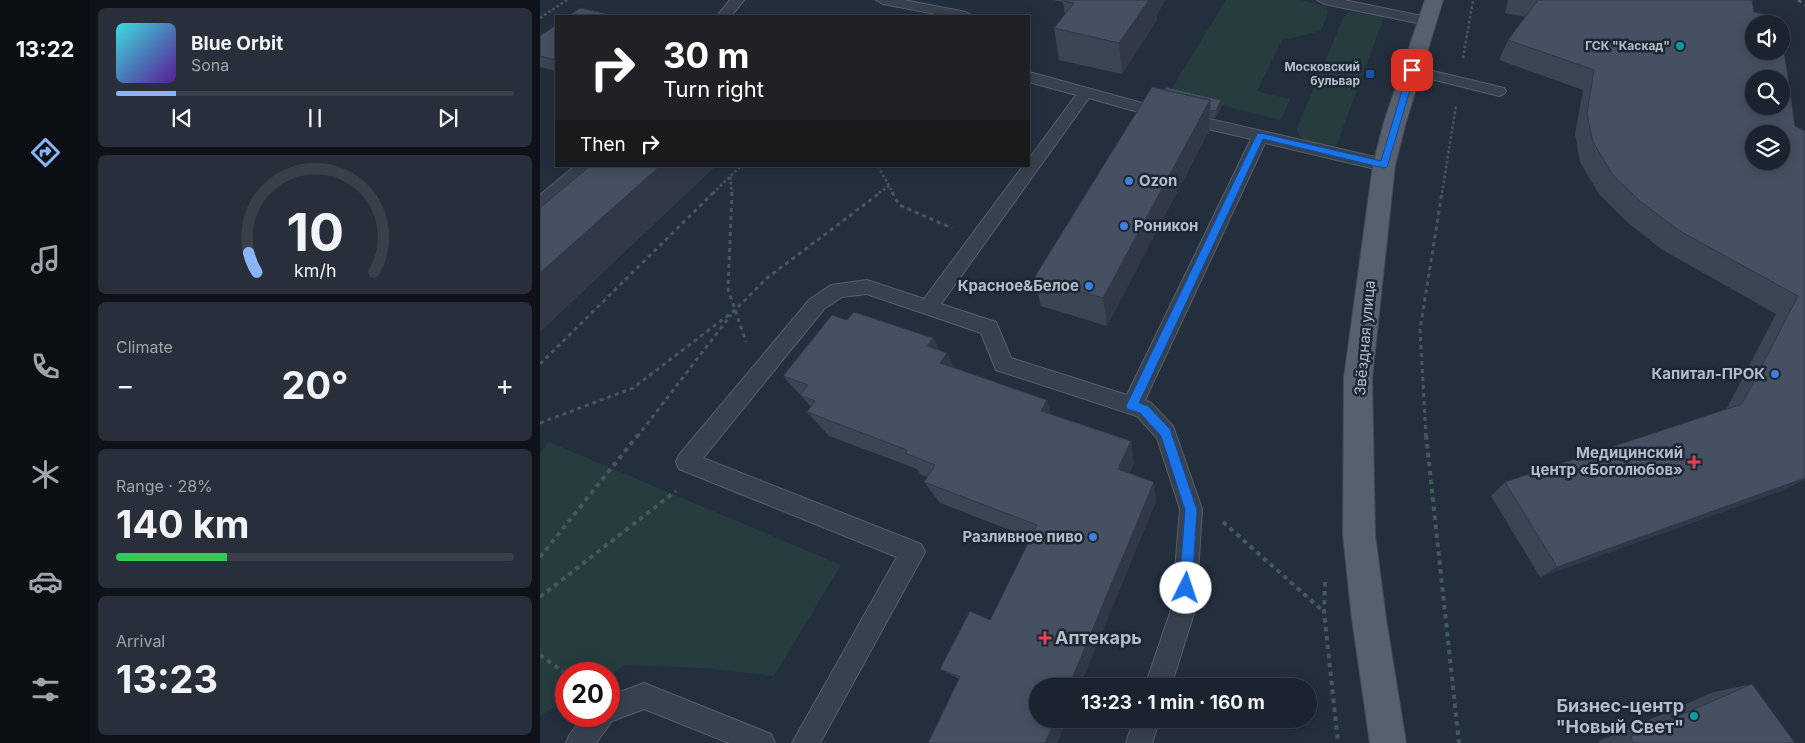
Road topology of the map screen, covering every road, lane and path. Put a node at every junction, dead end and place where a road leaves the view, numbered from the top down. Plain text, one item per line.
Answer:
1 (567, 0) edge
2 (737, 0) edge
3 (883, 0) edge
4 (1324, 0) edge
5 (1431, 10) edge
6 (725, 15) edge
7 (961, 15) edge
8 (540, 18) edge
9 (1412, 70) junction
10 (1030, 77) edge
11 (1499, 91) dead end
12 (1086, 92) junction
13 (1451, 134) dead end
14 (1260, 136) junction
15 (1384, 165) junction
16 (585, 167) edge
17 (740, 167) edge
18 (878, 167) edge
19 (730, 177) junction
20 (888, 186) junction
21 (540, 204) edge
22 (979, 239) junction
23 (929, 307) junction
24 (735, 310) junction
25 (540, 364) edge
26 (758, 375) junction
27 (1132, 406) junction
28 (540, 423) edge
29 (704, 469) junction
30 (1184, 487) junction
31 (540, 556) edge
32 (540, 598) edge
33 (540, 654) edge
34 (555, 666) edge
35 (1161, 678) edge
36 (620, 705) edge
37 (592, 727) edge
38 (1145, 728) edge
39 (580, 743) edge
40 (762, 743) edge
41 (805, 743) edge
42 (1139, 743) edge
43 (1338, 743) edge
44 (1388, 743) edge
45 (1459, 743) edge

1 - 8 path
2 - 6 lane
3 - 7 lane
4 - 5 lane
5 - 9 main road, Звёздная улица
9 - 11 lane
9 - 15 main road, Звёздная улица
10 - 12 lane
12 - 14 lane
12 - 22 lane
13 - 45 path
14 - 15 lane
14 - 27 lane
15 - 44 main road, Звёздная улица
16 - 21 lane
17 - 19 path
18 - 20 path
19 - 24 path
19 - 25 path
20 - 22 path
20 - 24 path
22 - 23 lane
23 - 26 lane
23 - 27 lane
24 - 26 path
24 - 28 path
24 - 31 path
26 - 29 lane
27 - 30 lane
29 - 32 path
29 - 41 lane
30 - 35 lane
30 - 43 path
33 - 34 path
36 - 40 lane
37 - 39 lane
38 - 42 lane

